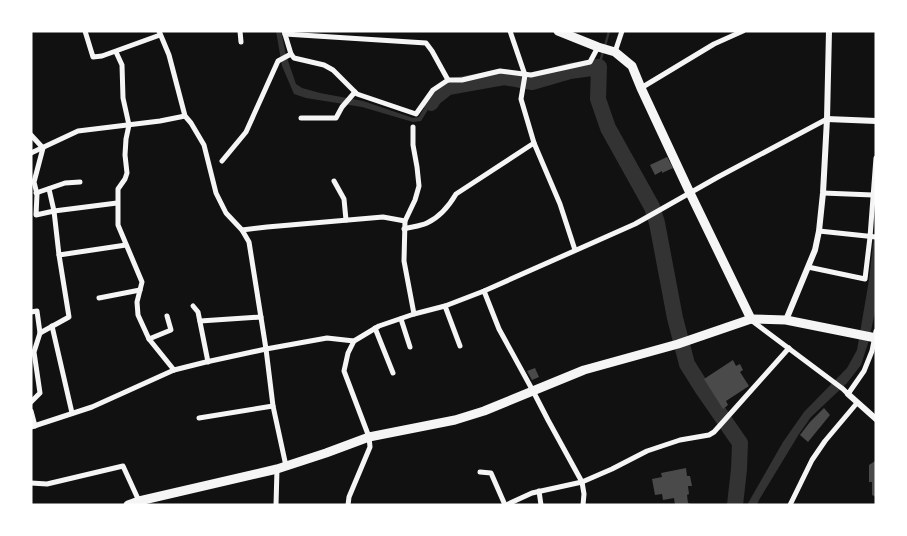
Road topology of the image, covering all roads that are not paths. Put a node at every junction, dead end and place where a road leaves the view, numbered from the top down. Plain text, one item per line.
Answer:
1 (85, 31) edge
2 (240, 31) edge
3 (510, 31) edge
4 (558, 31) edge
5 (622, 31) edge
6 (743, 31) edge
7 (829, 31) edge
8 (285, 32) edge
9 (159, 33) edge
10 (241, 42) dead end
11 (598, 47) junction
12 (116, 52) junction
13 (612, 52) junction
14 (291, 54) junction
15 (525, 75) junction
16 (448, 80) junction
17 (641, 88) junction
18 (353, 93) junction
19 (185, 116) junction
20 (301, 118) dead end
21 (827, 119) junction
22 (876, 121) edge
23 (129, 125) junction
24 (413, 127) dead end
25 (31, 135) edge
26 (534, 143) junction
27 (43, 148) junction
28 (31, 153) edge
29 (876, 158) edge
30 (222, 161) dead end
31 (334, 181) dead end
32 (80, 182) dead end
33 (49, 188) junction
34 (36, 193) junction
35 (690, 193) junction
36 (823, 193) junction
37 (873, 195) junction
38 (117, 203) junction
39 (54, 211) junction
40 (33, 216) edge
41 (346, 220) junction
42 (404, 221) junction
43 (404, 229) junction
44 (242, 230) junction
45 (819, 231) junction
46 (873, 237) edge
47 (126, 244) junction
48 (574, 250) junction
49 (59, 255) junction
50 (808, 267) junction
51 (140, 290) junction
52 (484, 292) junction
53 (99, 298) dead end
54 (193, 306) dead end
55 (445, 306) junction
56 (31, 312) edge
57 (414, 314) junction
58 (167, 316) dead end
59 (261, 317) junction
60 (401, 318) junction
61 (751, 319) junction
62 (786, 320) junction
63 (200, 321) junction
64 (52, 326) junction
65 (375, 328) junction
66 (40, 333) junction
67 (874, 336) edge
68 (149, 339) junction
69 (354, 341) junction
70 (460, 346) dead end
71 (410, 347) dead end
72 (790, 348) junction
73 (266, 349) junction
74 (208, 362) junction
75 (174, 370) junction
76 (394, 373) dead end
77 (533, 391) junction
78 (846, 391) junction
79 (31, 402) edge
80 (857, 403) junction
81 (273, 406) junction
82 (31, 411) edge
83 (72, 413) junction
84 (199, 418) dead end
85 (876, 419) edge
86 (33, 426) edge
87 (369, 438) junction
88 (282, 468) junction
89 (480, 472) dead end
90 (582, 482) junction
91 (31, 483) edge
92 (539, 491) junction
93 (139, 501) junction
94 (128, 505) edge
95 (276, 505) edge
96 (348, 505) edge
97 (506, 505) edge
98 (541, 505) edge
99 (583, 505) edge
100 (790, 505) edge

1 - 12 street
2 - 10 street
3 - 15 street
4 - 11 main road
5 - 13 street
6 - 17 street
7 - 21 street
8 - 14 street
8 - 16 street
9 - 12 street
9 - 19 street
11 - 13 main road
11 - 15 street
12 - 23 street
13 - 17 main road
14 - 18 street
14 - 30 street
15 - 16 street
15 - 26 street
16 - 18 street
17 - 35 main road
18 - 20 street
19 - 23 street
19 - 44 street
21 - 22 street
21 - 35 street
21 - 36 street
23 - 27 street
23 - 38 street
24 - 42 street
25 - 27 street
26 - 43 street
26 - 48 street
27 - 28 street
27 - 34 street
29 - 37 street
31 - 41 street
32 - 33 street
33 - 34 street
33 - 39 street
34 - 40 street
35 - 48 street
35 - 61 main road
36 - 37 street
36 - 45 street
37 - 46 street
38 - 39 street
38 - 47 street
39 - 40 street
39 - 49 street
41 - 42 street
41 - 44 street
42 - 43 street
43 - 57 street
44 - 59 street
45 - 46 street
45 - 50 street
46 - 50 street
47 - 49 street
47 - 51 street
48 - 52 street
49 - 64 street
50 - 62 street
51 - 53 street
51 - 68 street
52 - 55 street
52 - 77 street
54 - 63 street
55 - 57 street
55 - 70 street
56 - 66 street
57 - 60 street
58 - 68 street
59 - 63 street
59 - 73 street
60 - 65 street
60 - 71 street
61 - 62 main road
61 - 72 street
61 - 77 main road
62 - 67 main road
63 - 74 street
64 - 66 street
64 - 83 street
65 - 69 street
65 - 76 street
66 - 79 street
67 - 78 street
68 - 75 street
69 - 73 street
69 - 87 street
72 - 78 street
72 - 90 street
73 - 74 street
73 - 81 street
74 - 75 street
75 - 83 street
77 - 87 main road
77 - 90 street
78 - 80 street
80 - 85 street
80 - 100 street
81 - 84 street
81 - 88 street
82 - 86 street
83 - 86 street
87 - 88 main road
87 - 96 street
88 - 93 main road
88 - 95 street
89 - 97 street
90 - 92 street
90 - 99 street
91 - 93 street
92 - 97 street
92 - 98 street
93 - 94 main road

